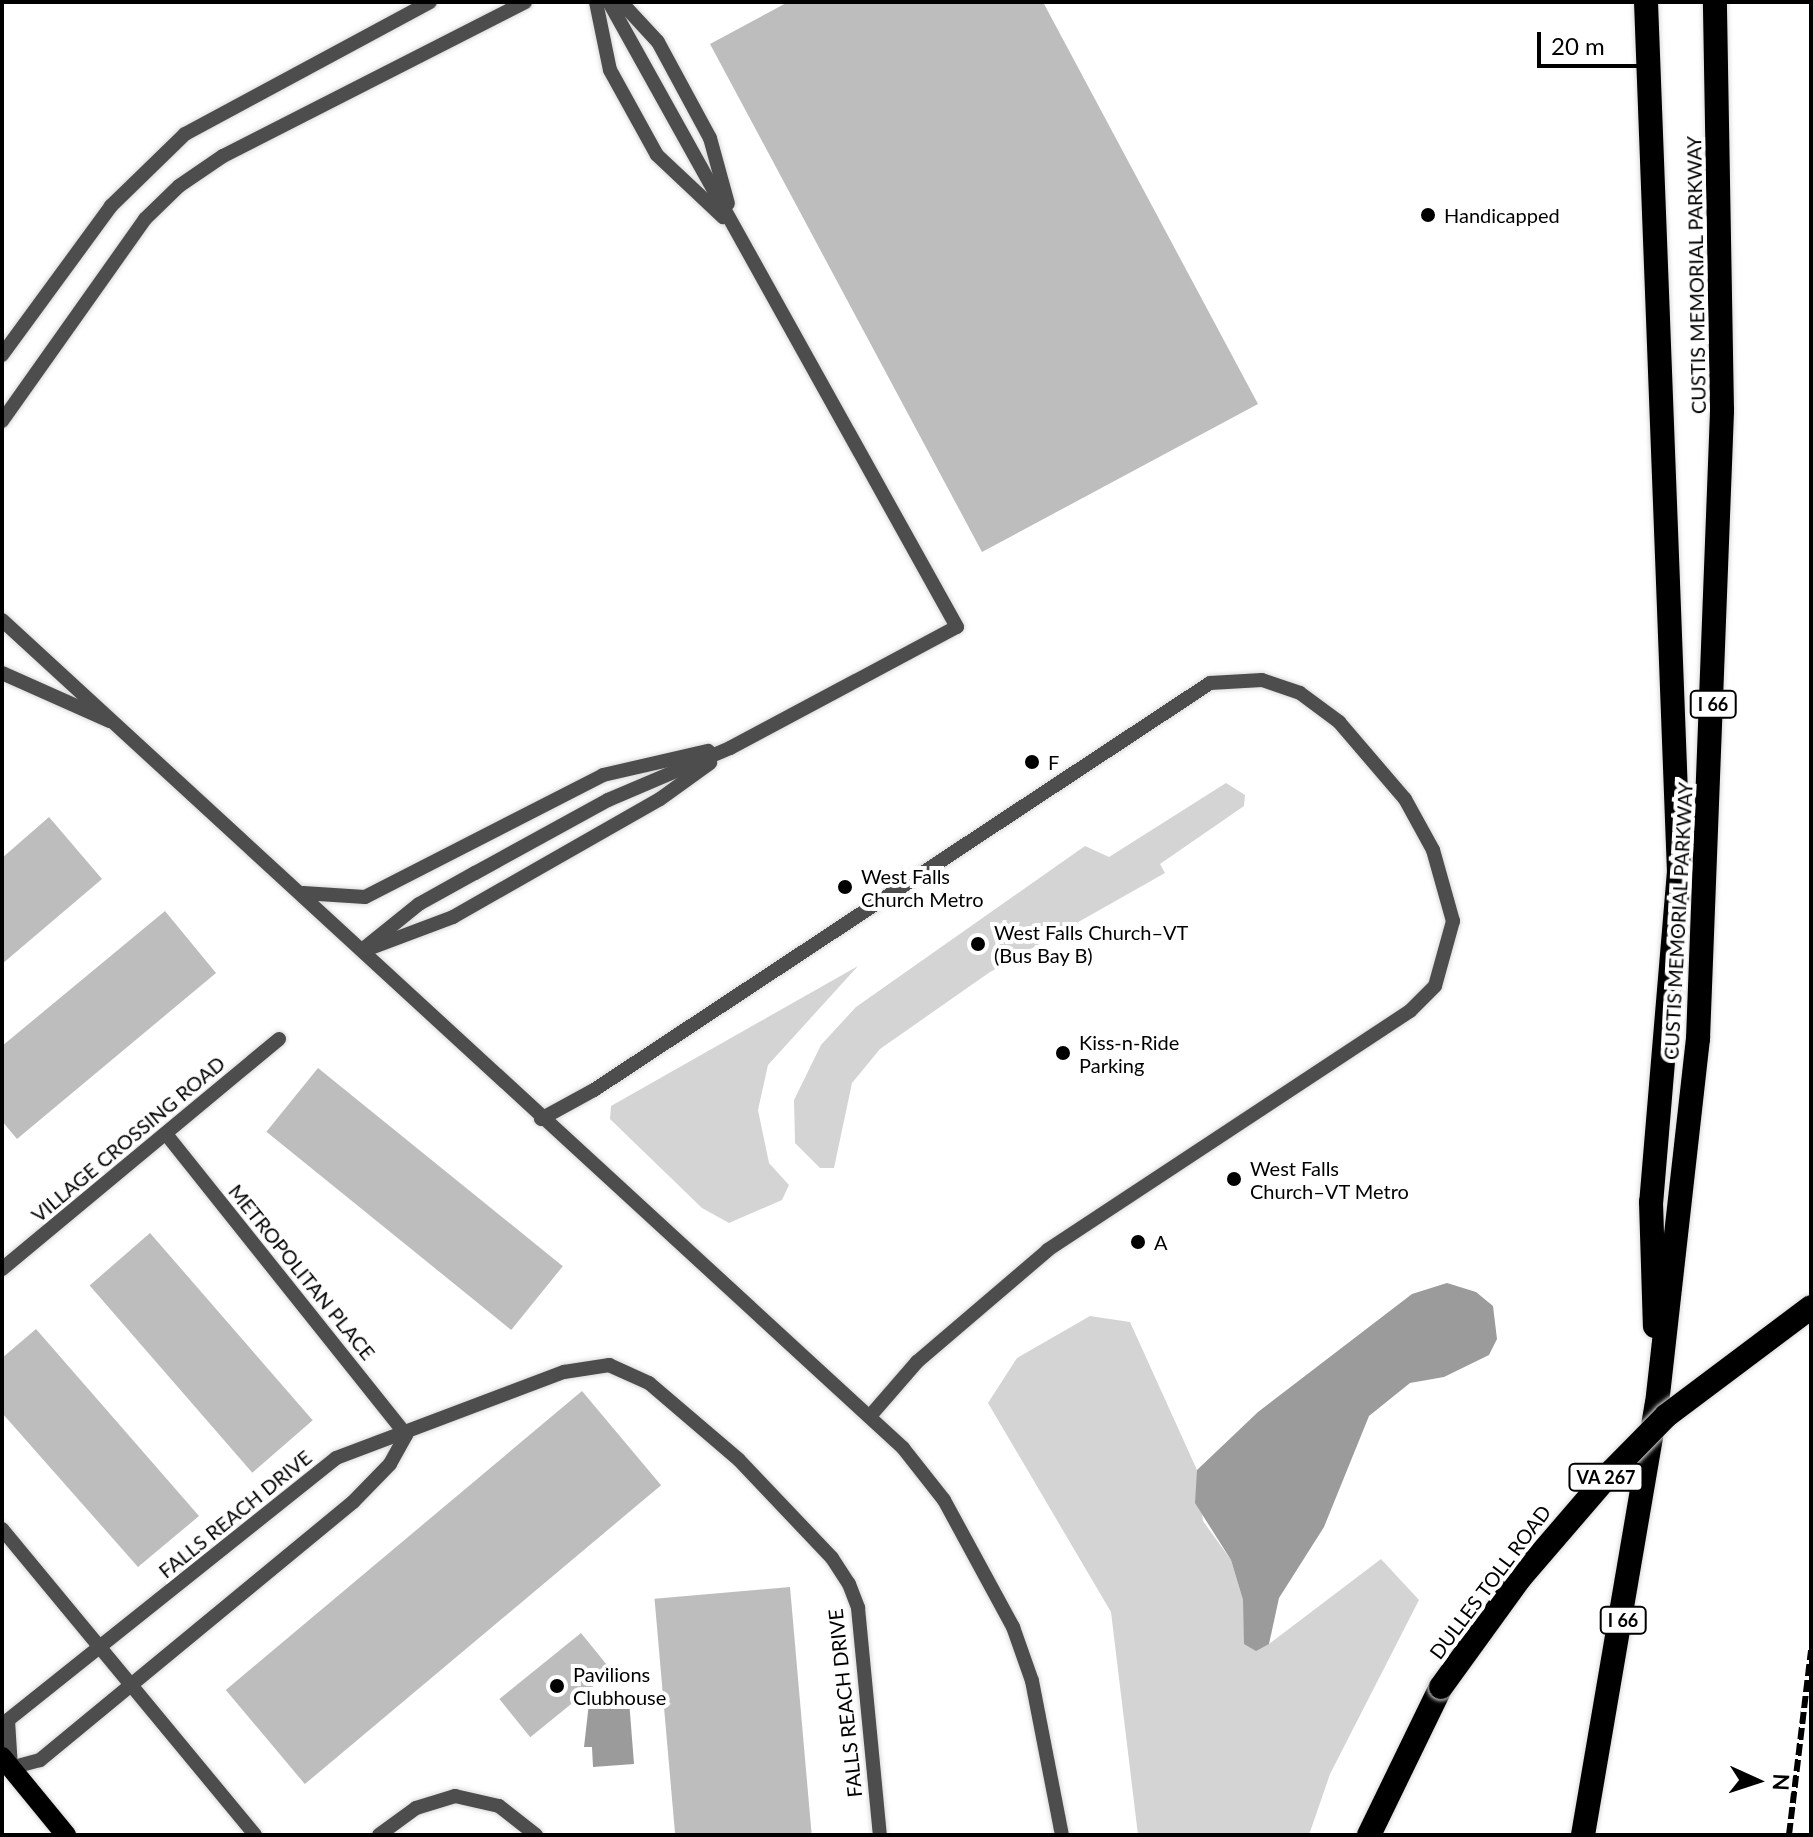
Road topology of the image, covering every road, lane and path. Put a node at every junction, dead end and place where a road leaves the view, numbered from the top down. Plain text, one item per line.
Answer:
1 (430, 2) edge
2 (525, 2) edge
3 (596, 2) edge
4 (609, 2) edge
5 (621, 2) edge
6 (1646, 2) edge
7 (1715, 2) edge
8 (735, 228) junction
9 (2, 355) edge
10 (2, 421) edge
11 (2, 620) edge
12 (2, 673) edge
13 (125, 728) junction
14 (730, 748) junction
15 (298, 892) junction
16 (362, 950) junction
17 (279, 1039) dead end
18 (541, 1119) junction
19 (166, 1134) junction
20 (2, 1269) edge
21 (1811, 1307) edge
22 (1657, 1404) junction
23 (871, 1415) junction
24 (406, 1435) junction
25 (2, 1529) edge
26 (101, 1649) junction
27 (131, 1687) junction
28 (6, 1762) edge
29 (66, 1835) edge
30 (255, 1835) edge
31 (379, 1835) edge
32 (536, 1835) edge
33 (880, 1835) edge
34 (1062, 1835) edge
35 (1369, 1835) edge
36 (1583, 1835) edge

1 - 9 street
2 - 10 street
3 - 8 street
4 - 8 street
5 - 8 street
6 - 22 highway
7 - 22 highway, CUSTIS MEMORIAL PARKWAY / I 66
8 - 14 street
11 - 13 street
12 - 13 street
13 - 15 street
14 - 15 street
14 - 16 street
14 - 16 street
15 - 16 street
16 - 18 street
17 - 19 street, VILLAGE CROSSING ROAD
18 - 23 street
18 - 23 street
19 - 20 street, VILLAGE CROSSING ROAD
19 - 24 street, METROPOLITAN PLACE
21 - 35 highway, DULLES TOLL ROAD / VA 267, bridge
22 - 36 highway, CUSTIS MEMORIAL PARKWAY / I 66
23 - 34 street
24 - 26 street, FALLS REACH DRIVE
24 - 27 street
24 - 33 street, FALLS REACH DRIVE
25 - 26 street
26 - 27 street
26 - 28 street, FALLS REACH DRIVE
27 - 28 street
27 - 30 street
28 - 29 main road
31 - 32 street

